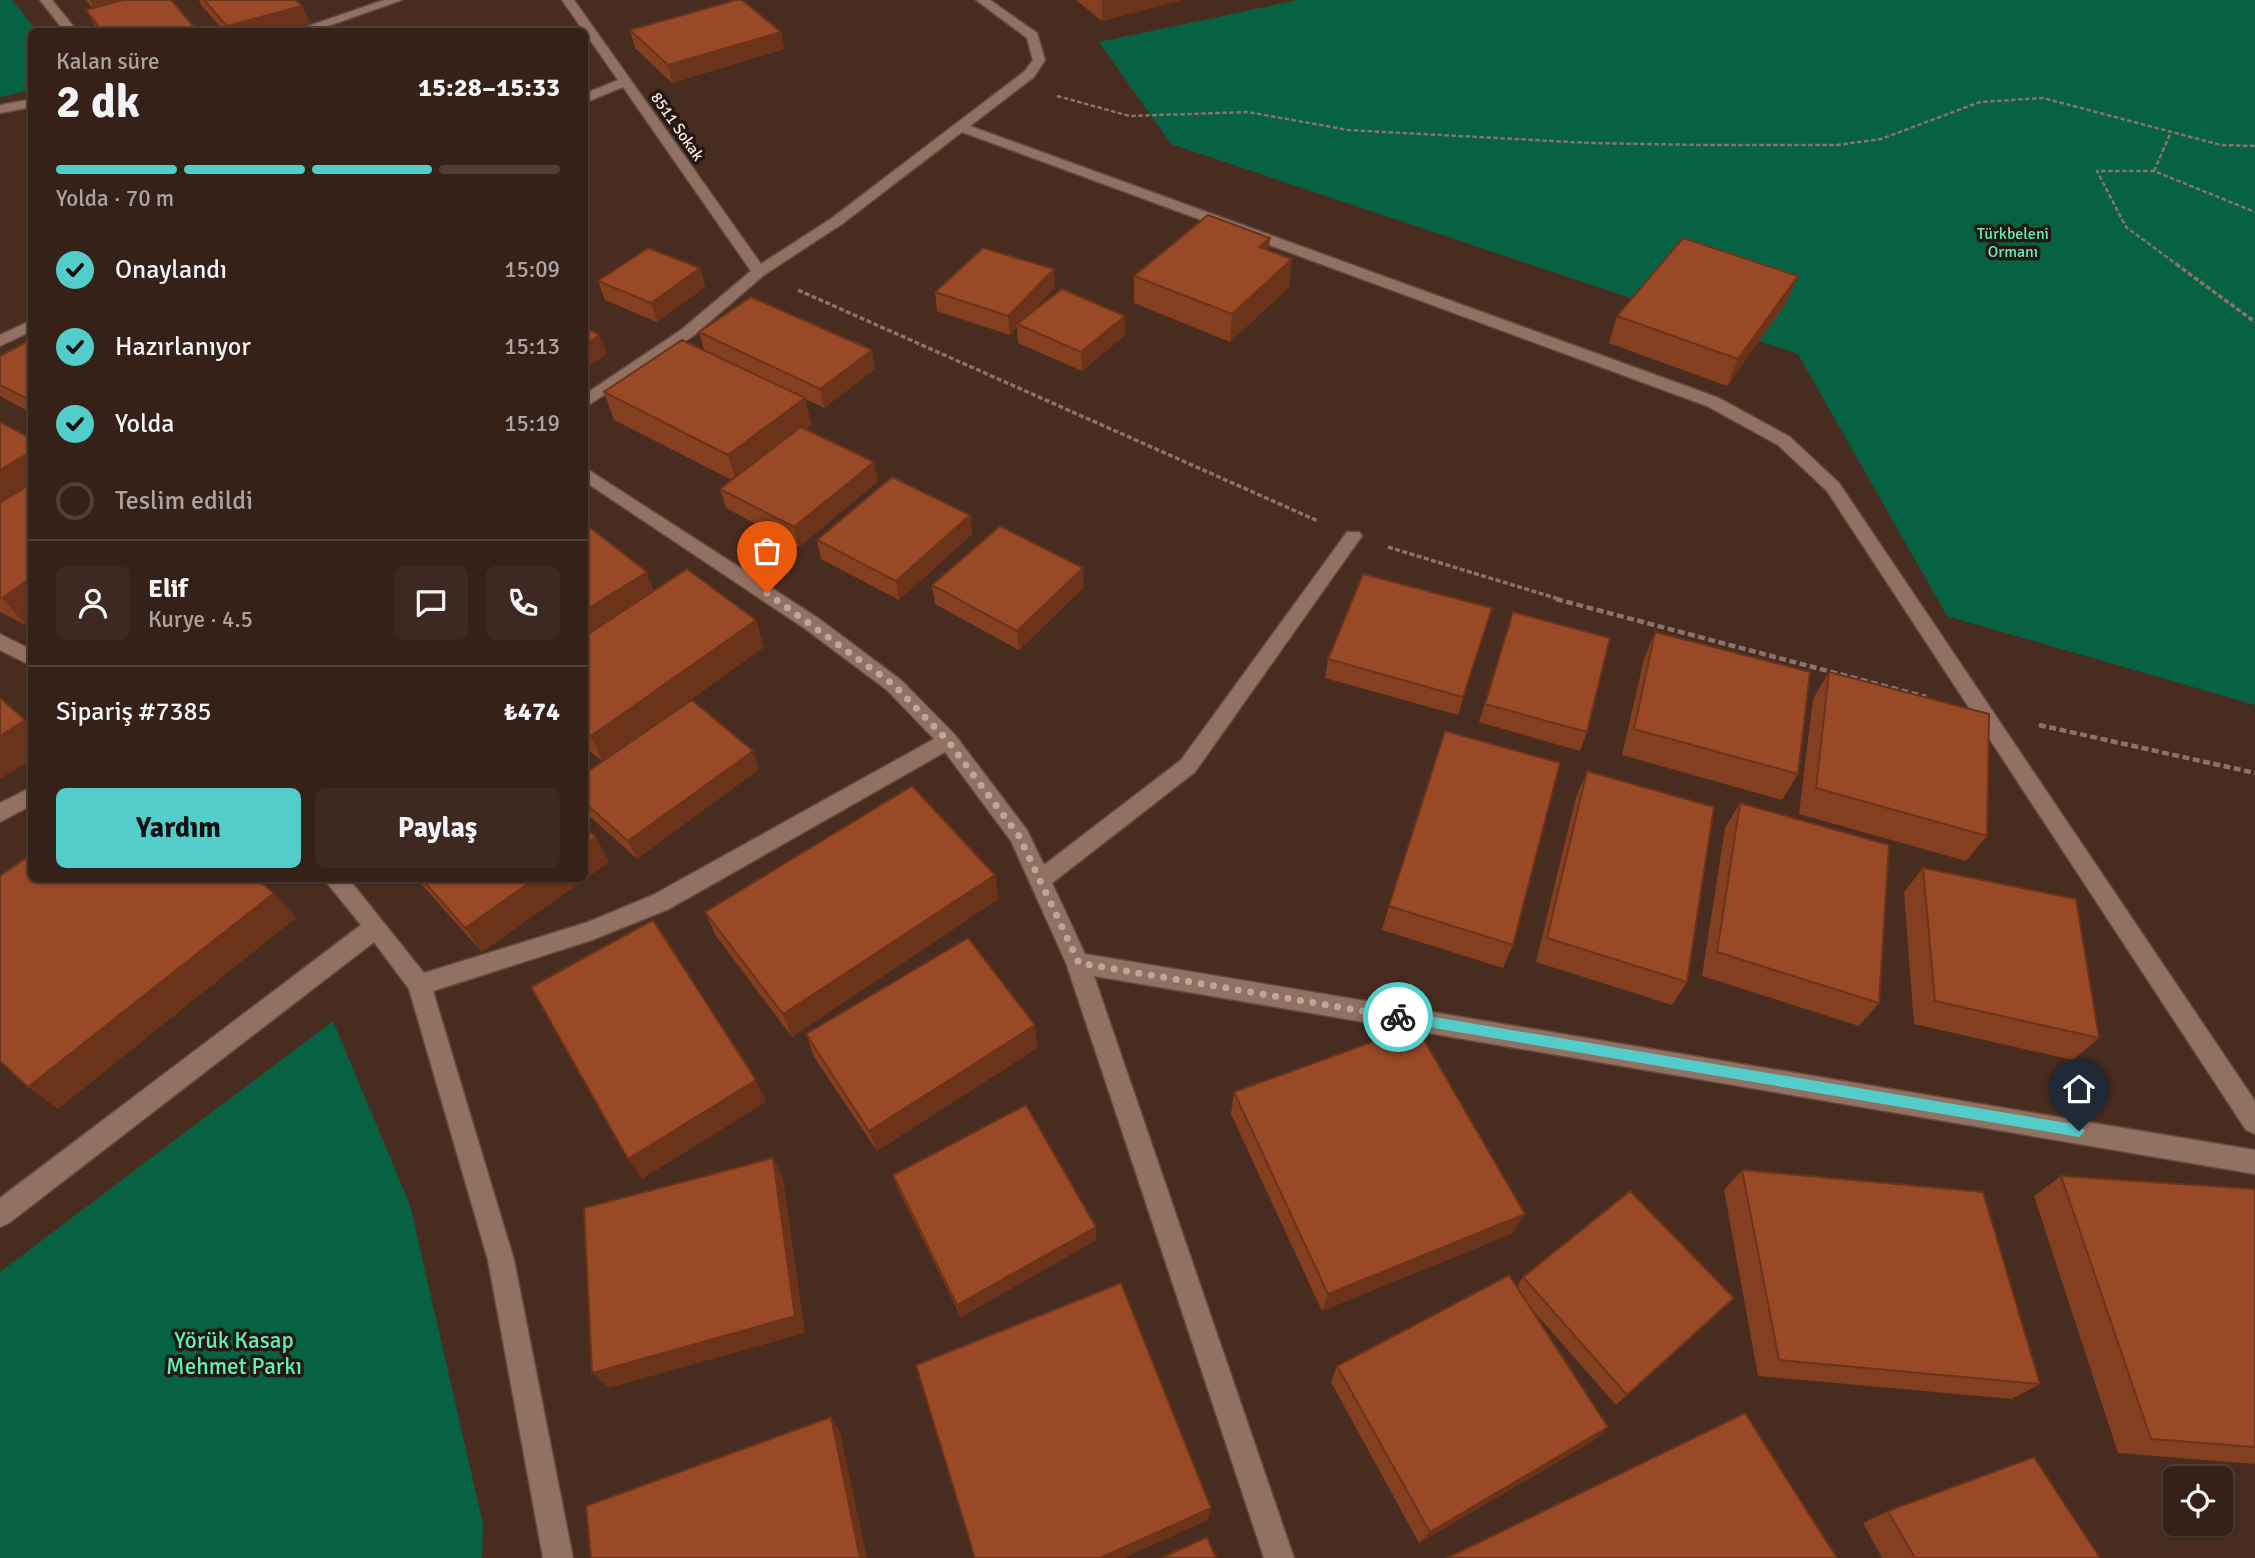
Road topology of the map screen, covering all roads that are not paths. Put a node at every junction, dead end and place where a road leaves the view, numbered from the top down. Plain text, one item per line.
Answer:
1 (46, 0) edge
2 (396, 0) edge
3 (568, 0) edge
4 (982, 0) edge
5 (69, 28) edge
6 (309, 28) edge
7 (588, 28) edge
8 (588, 28) edge
9 (625, 81) junction
10 (588, 97) edge
11 (28, 104) edge
12 (0, 109) edge
13 (960, 127) junction
14 (759, 272) junction
15 (28, 326) edge
16 (0, 341) edge
17 (588, 400) edge
18 (588, 476) edge
19 (1353, 536) road end
20 (0, 641) edge
21 (28, 657) edge
22 (948, 741) junction
23 (28, 797) edge
24 (0, 813) edge
25 (1040, 880) junction
26 (337, 882) edge
27 (376, 927) junction
28 (1079, 963) junction
29 (419, 985) junction
30 (2255, 1122) edge
31 (2255, 1162) edge
32 (0, 1214) edge
33 (558, 1558) edge
34 (1279, 1558) edge

1 - 5 street
2 - 6 street
3 - 8 street, 8511 Sokak
4 - 13 street
7 - 9 street, 8511 Sokak
9 - 10 street
9 - 14 street, 8511 Sokak
11 - 12 street
13 - 14 street
13 - 30 street
14 - 17 street
15 - 16 street
18 - 22 street
19 - 25 street
20 - 21 street
22 - 25 street
22 - 29 street
23 - 24 street
25 - 28 street
26 - 27 street
27 - 29 street
27 - 32 street
28 - 31 street
28 - 34 street
29 - 33 street

